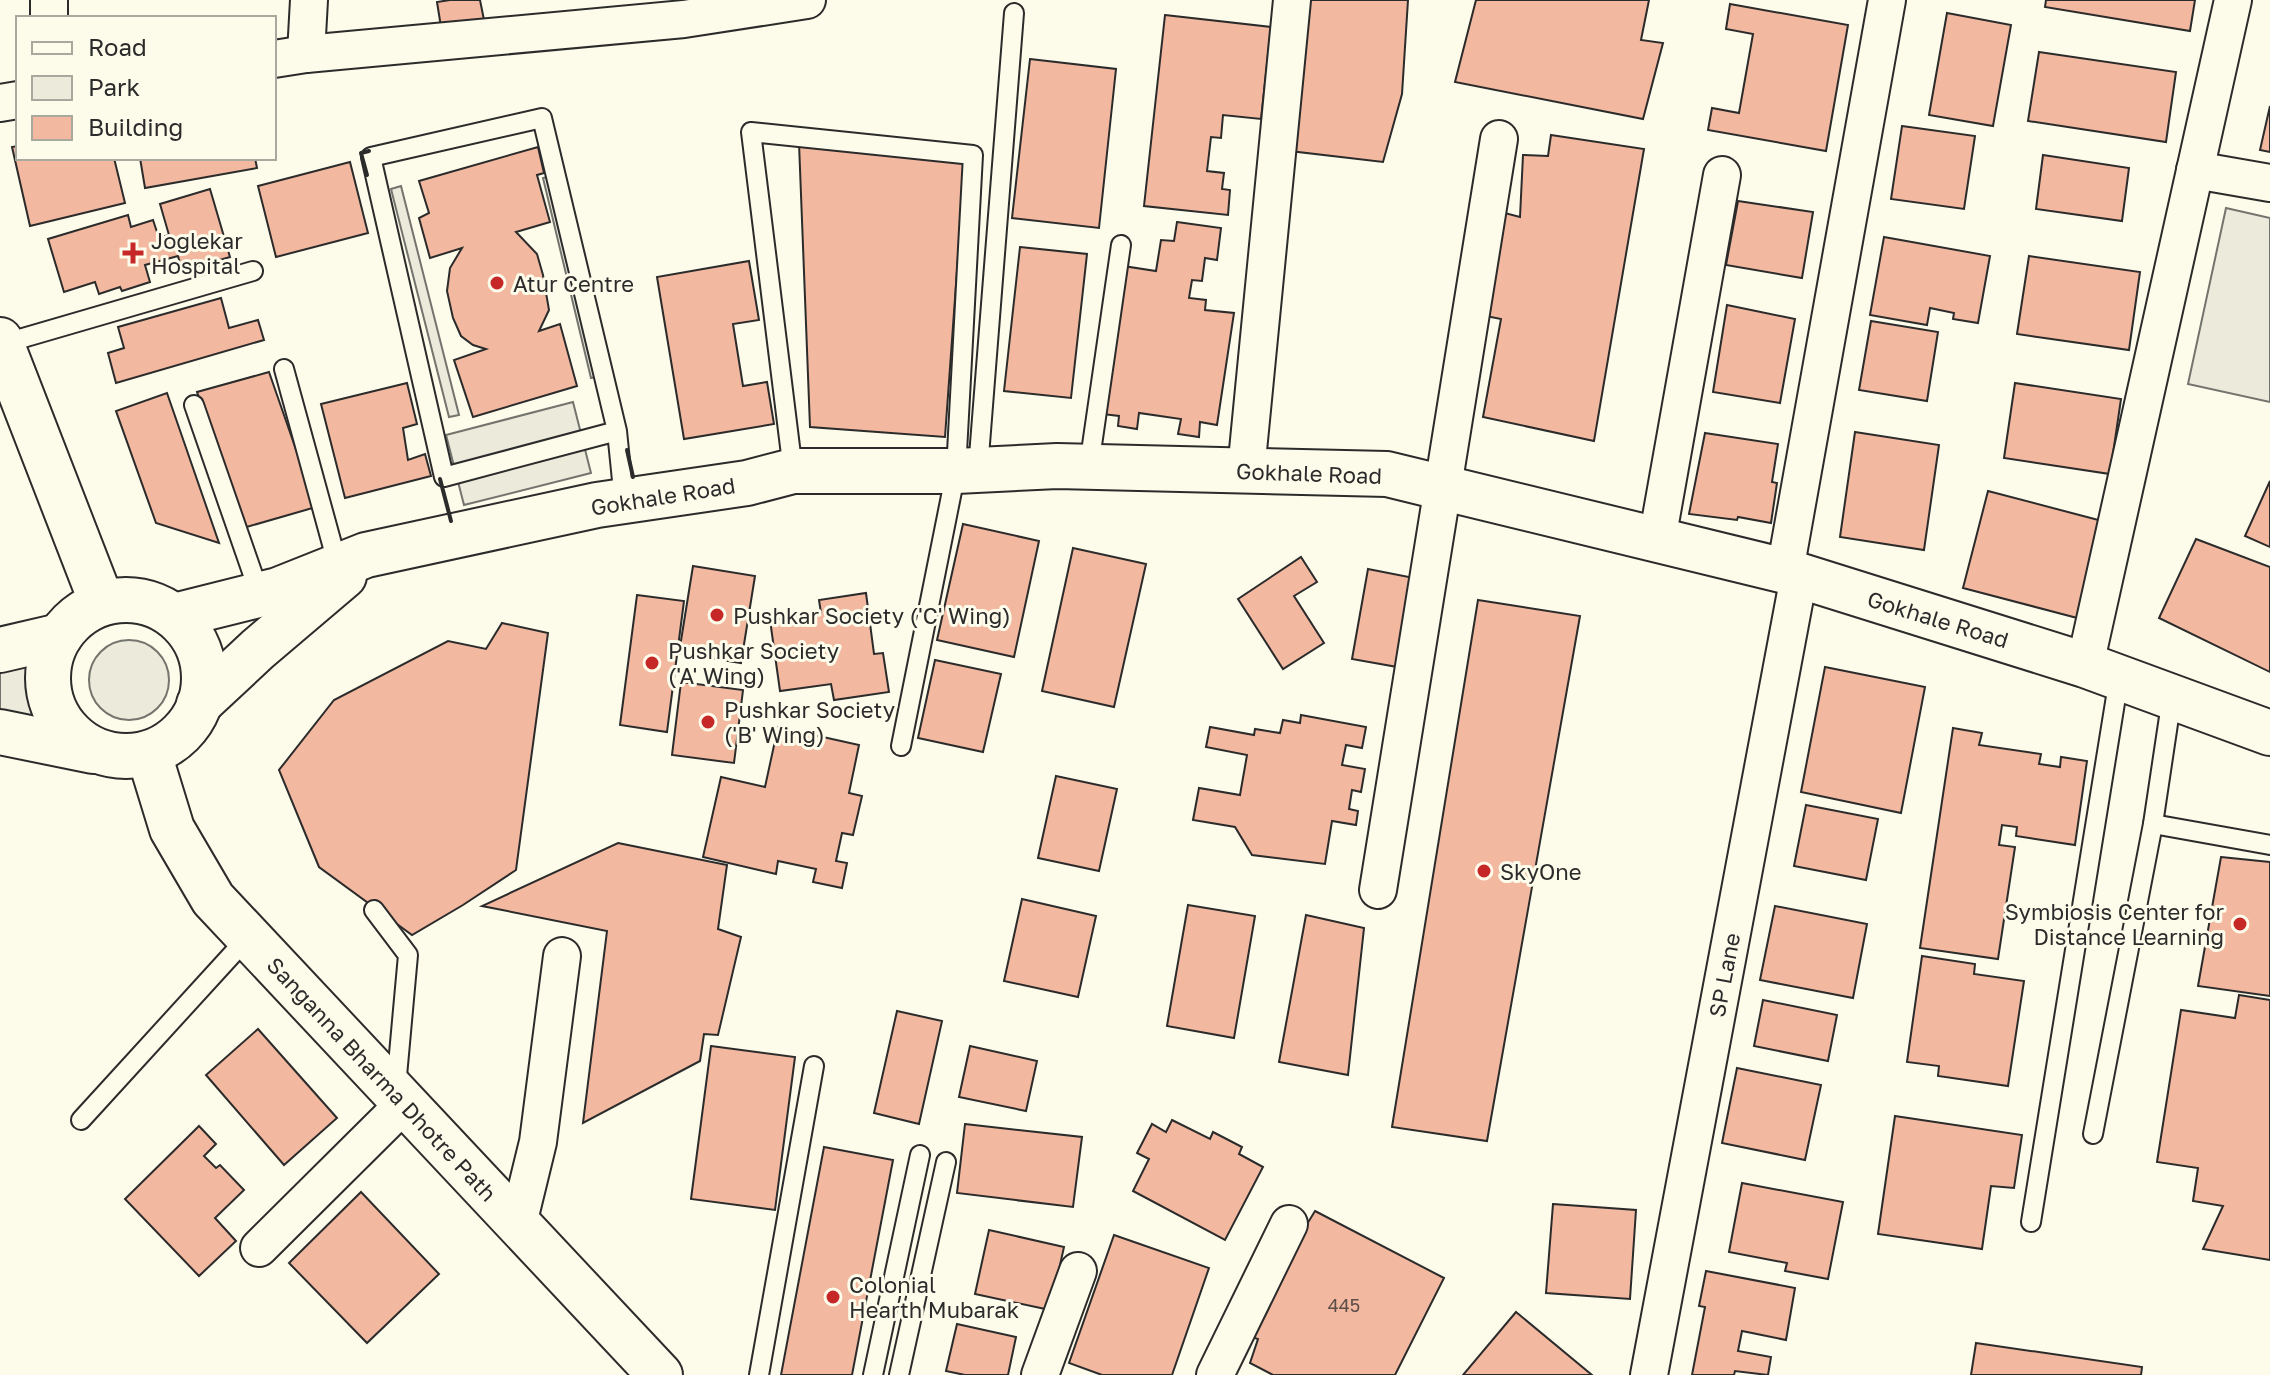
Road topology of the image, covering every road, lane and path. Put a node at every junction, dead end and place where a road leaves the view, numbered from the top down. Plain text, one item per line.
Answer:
1 (309, 0) edge
2 (807, 0) edge
3 (1292, 0) edge
4 (1887, 0) edge
5 (2233, 0) edge
6 (758, 4) edge
7 (1014, 13) dead end
8 (290, 56) edge
9 (1499, 139) dead end
10 (2195, 170) junction
11 (1722, 175) dead end
12 (2270, 183) edge
13 (1121, 245) dead end
14 (253, 271) dead end
15 (1, 342) edge
16 (284, 369) dead end
17 (194, 405) dead end
18 (617, 431) junction
19 (1089, 466) junction
20 (793, 471) junction
21 (967, 471) junction
22 (1246, 471) junction
23 (1442, 488) junction
24 (624, 500) junction
25 (1657, 540) junction
26 (352, 561) junction
27 (1792, 574) junction
28 (260, 595) junction
29 (102, 603) junction
30 (174, 616) junction
31 (60, 636) junction
32 (0, 650) edge
33 (2102, 672) junction
34 (2172, 697) junction
35 (199, 704) junction
36 (0, 732) edge
37 (2270, 733) edge
38 (901, 746) dead end
39 (95, 751) junction
40 (149, 754) junction
41 (2153, 824) junction
42 (2270, 845) edge
43 (1378, 890) dead end
44 (374, 910) dead end
45 (249, 936) junction
46 (562, 956) dead end
47 (814, 1066) dead end
48 (400, 1098) junction
49 (81, 1120) dead end
50 (2093, 1134) dead end
51 (920, 1155) dead end
52 (946, 1162) dead end
53 (2031, 1222) dead end
54 (518, 1224) junction
55 (1289, 1224) dead end
56 (259, 1248) dead end
57 (1078, 1271) dead end
58 (660, 1375) edge
59 (759, 1375) edge
60 (873, 1375) edge
61 (899, 1375) edge
62 (1040, 1375) edge
63 (1215, 1375) edge
64 (1649, 1375) edge

1 - 8 street
2 - 6 street
3 - 22 street
4 - 27 street, SP Lane
5 - 10 street
6 - 8 street
7 - 21 lane
9 - 23 street
10 - 12 street
10 - 33 street
11 - 25 street
13 - 19 lane
14 - 15 lane
15 - 29 street
16 - 26 lane
17 - 28 lane
18 - 18 lane
18 - 24 lane
19 - 21 street, Gokhale Road
19 - 22 street, Gokhale Road
20 - 21 street, Gokhale Road
20 - 21 lane
20 - 24 street, Gokhale Road
21 - 38 lane
22 - 23 street, Gokhale Road
23 - 25 street, Gokhale Road
23 - 43 street
24 - 26 street, Gokhale Road
25 - 27 street, Gokhale Road
26 - 28 street, Gokhale Road
26 - 35 street, Gokhale Road
27 - 33 street, Gokhale Road
27 - 64 street, SP Lane
28 - 30 street, Gokhale Road
29 - 30 street
29 - 31 street
30 - 35 street
31 - 32 street
31 - 39 street
33 - 34 street, Gokhale Road
33 - 53 lane
34 - 37 street, Gokhale Road
34 - 41 lane
35 - 40 street
36 - 39 street
39 - 40 street
40 - 45 street, Sanganna Bharma Dhotre Path
41 - 42 lane
41 - 50 lane
44 - 48 lane
45 - 48 street, Sanganna Bharma Dhotre Path
45 - 49 lane
46 - 54 street
47 - 59 lane
48 - 54 street, Sanganna Bharma Dhotre Path
48 - 56 street
51 - 60 lane
52 - 61 lane
54 - 58 street, Sanganna Bharma Dhotre Path
55 - 63 street
57 - 62 street

